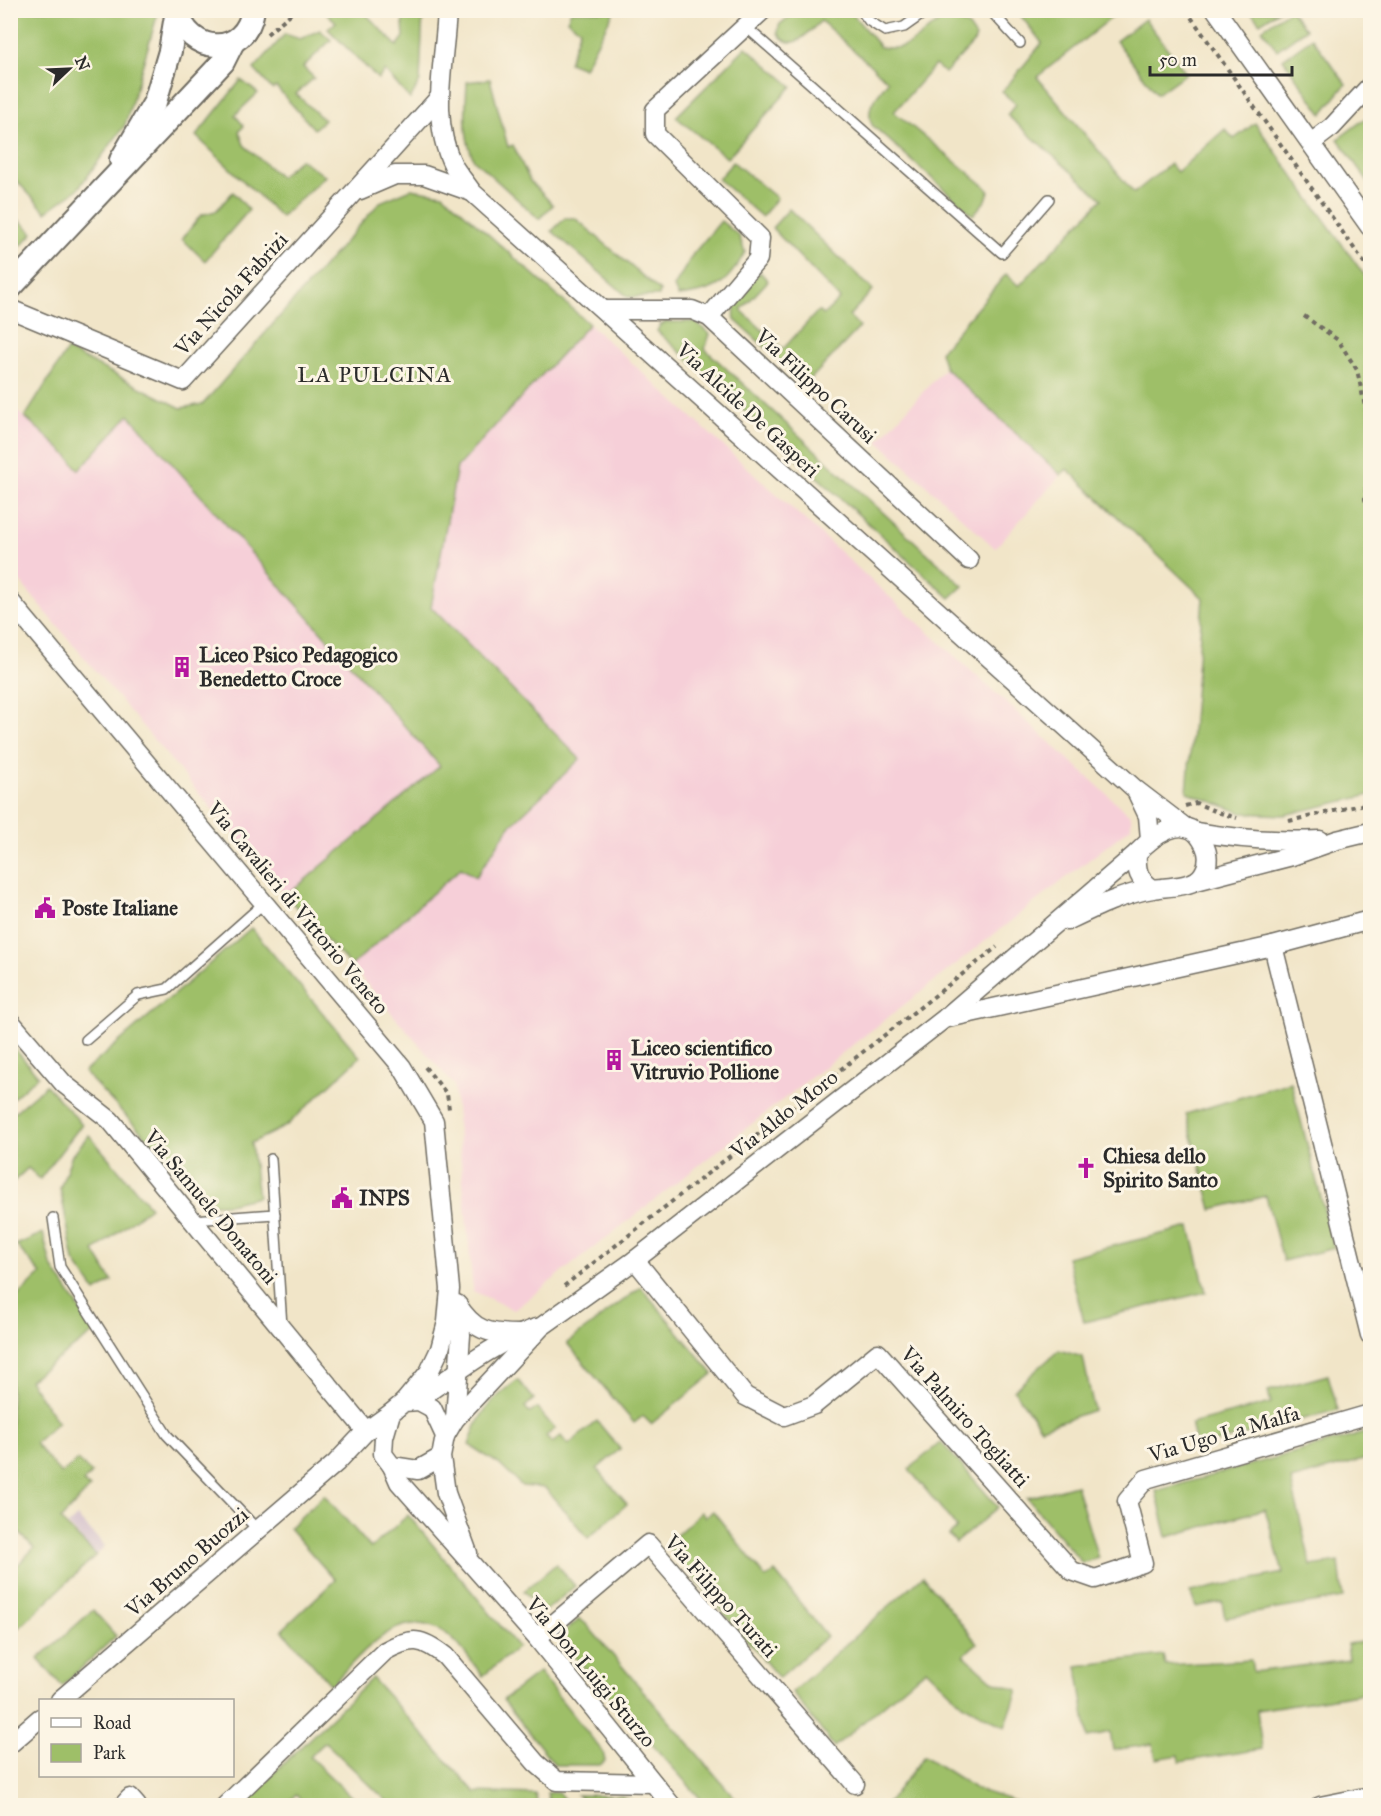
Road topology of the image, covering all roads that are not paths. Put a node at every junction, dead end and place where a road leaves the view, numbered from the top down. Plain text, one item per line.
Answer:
1 (177, 10) edge
2 (253, 10) edge
3 (270, 10) edge
4 (447, 10) edge
5 (764, 10) edge
6 (861, 10) edge
7 (928, 10) edge
8 (990, 10) edge
9 (1216, 10) edge
10 (745, 26) junction
11 (238, 37) junction
12 (1020, 43) dead end
13 (1371, 86) edge
14 (438, 99) junction
15 (1311, 143) junction
16 (101, 191) junction
17 (472, 192) junction
18 (353, 194) junction
19 (1049, 199) dead end
20 (1371, 227) edge
21 (10, 288) edge
22 (10, 309) edge
23 (606, 310) junction
24 (709, 317) junction
25 (969, 560) dead end
26 (10, 601) edge
27 (1135, 789) junction
28 (1191, 830) junction
29 (1371, 832) edge
30 (1150, 840) junction
31 (1337, 840) junction
32 (1137, 853) junction
33 (1196, 881) junction
34 (1153, 889) junction
35 (264, 903) junction
36 (1371, 920) edge
37 (1050, 930) junction
38 (1273, 946) junction
39 (944, 1019) junction
40 (10, 1021) edge
41 (86, 1040) dead end
42 (271, 1160) dead end
43 (275, 1214) junction
44 (53, 1218) dead end
45 (193, 1220) junction
46 (635, 1260) junction
47 (450, 1289) junction
48 (459, 1307) junction
49 (541, 1327) junction
50 (282, 1329) junction
51 (521, 1334) junction
52 (1371, 1335) edge
53 (458, 1372) junction
54 (405, 1406) junction
55 (1371, 1414) edge
56 (455, 1419) junction
57 (366, 1431) junction
58 (445, 1436) junction
59 (441, 1456) junction
60 (343, 1457) junction
61 (388, 1460) junction
62 (258, 1530) junction
63 (475, 1568) junction
64 (1072, 1571) joint
65 (537, 1638) junction
66 (62, 1699) edge
67 (39, 1719) edge
68 (10, 1743) edge
69 (653, 1783) junction
70 (855, 1784) dead end
71 (1371, 1796) edge
72 (123, 1806) edge
73 (137, 1806) edge
74 (225, 1806) edge
75 (672, 1806) edge
76 (1320, 1806) edge

1 - 11 street
1 - 16 street
2 - 11 street
3 - 11 street
4 - 14 street, Via Alcide De Gasperi
5 - 10 street
6 - 7 lane
8 - 12 lane
9 - 15 street
10 - 19 lane
10 - 24 street
11 - 16 street
13 - 15 street
14 - 17 street, Via Alcide De Gasperi
14 - 18 street, Via Nicola Fabrizi
15 - 20 street
16 - 21 street
17 - 18 street
17 - 23 street, Via Alcide De Gasperi
18 - 22 street, Via Nicola Fabrizi
23 - 24 street, Via Filippo Carusi
23 - 27 street, Via Alcide De Gasperi
24 - 25 street, Via Filippo Carusi
26 - 35 street, Via Cavalieri di Vittorio Veneto
27 - 28 street, Via Alcide De Gasperi
27 - 30 street, Via Alcide De Gasperi
28 - 30 street
28 - 31 street
28 - 33 street
29 - 31 street
30 - 32 street
31 - 33 street
32 - 34 street
32 - 37 street, Via Aldo Moro
33 - 34 street
34 - 37 street, Via Aldo Moro
35 - 41 lane
35 - 47 street, Via Cavalieri di Vittorio Veneto
36 - 38 street
37 - 39 street, Via Aldo Moro
38 - 39 street
38 - 52 street
39 - 46 street, Via Aldo Moro
40 - 45 street, Via Samuele Donatoni
42 - 43 lane
43 - 45 lane
43 - 50 lane
44 - 62 lane
45 - 50 street, Via Samuele Donatoni
46 - 49 street, Via Aldo Moro
46 - 64 street, Via Palmiro Togliatti
47 - 48 street
47 - 54 street
48 - 51 street
48 - 53 street
49 - 51 street
49 - 56 street
50 - 57 street, Via Samuele Donatoni
51 - 53 street
53 - 54 street
53 - 56 street
54 - 57 street, Via Bruno Buozzi
54 - 58 street
54 - 61 street
55 - 64 street, Via Ugo La Malfa
56 - 58 street
57 - 60 street, Via Bruno Buozzi
58 - 59 street
59 - 61 street
59 - 63 street, Via Don Luigi Sturzo
60 - 61 street, Via Bruno Buozzi
60 - 62 street, Via Bruno Buozzi
61 - 63 street, Via Don Luigi Sturzo
62 - 66 street, Via Bruno Buozzi
63 - 65 street, Via Don Luigi Sturzo
65 - 69 street, Via Don Luigi Sturzo
65 - 70 street, Via Filippo Turati
67 - 68 street
69 - 74 street
69 - 75 street, Via Don Luigi Sturzo
71 - 76 street
72 - 73 street

